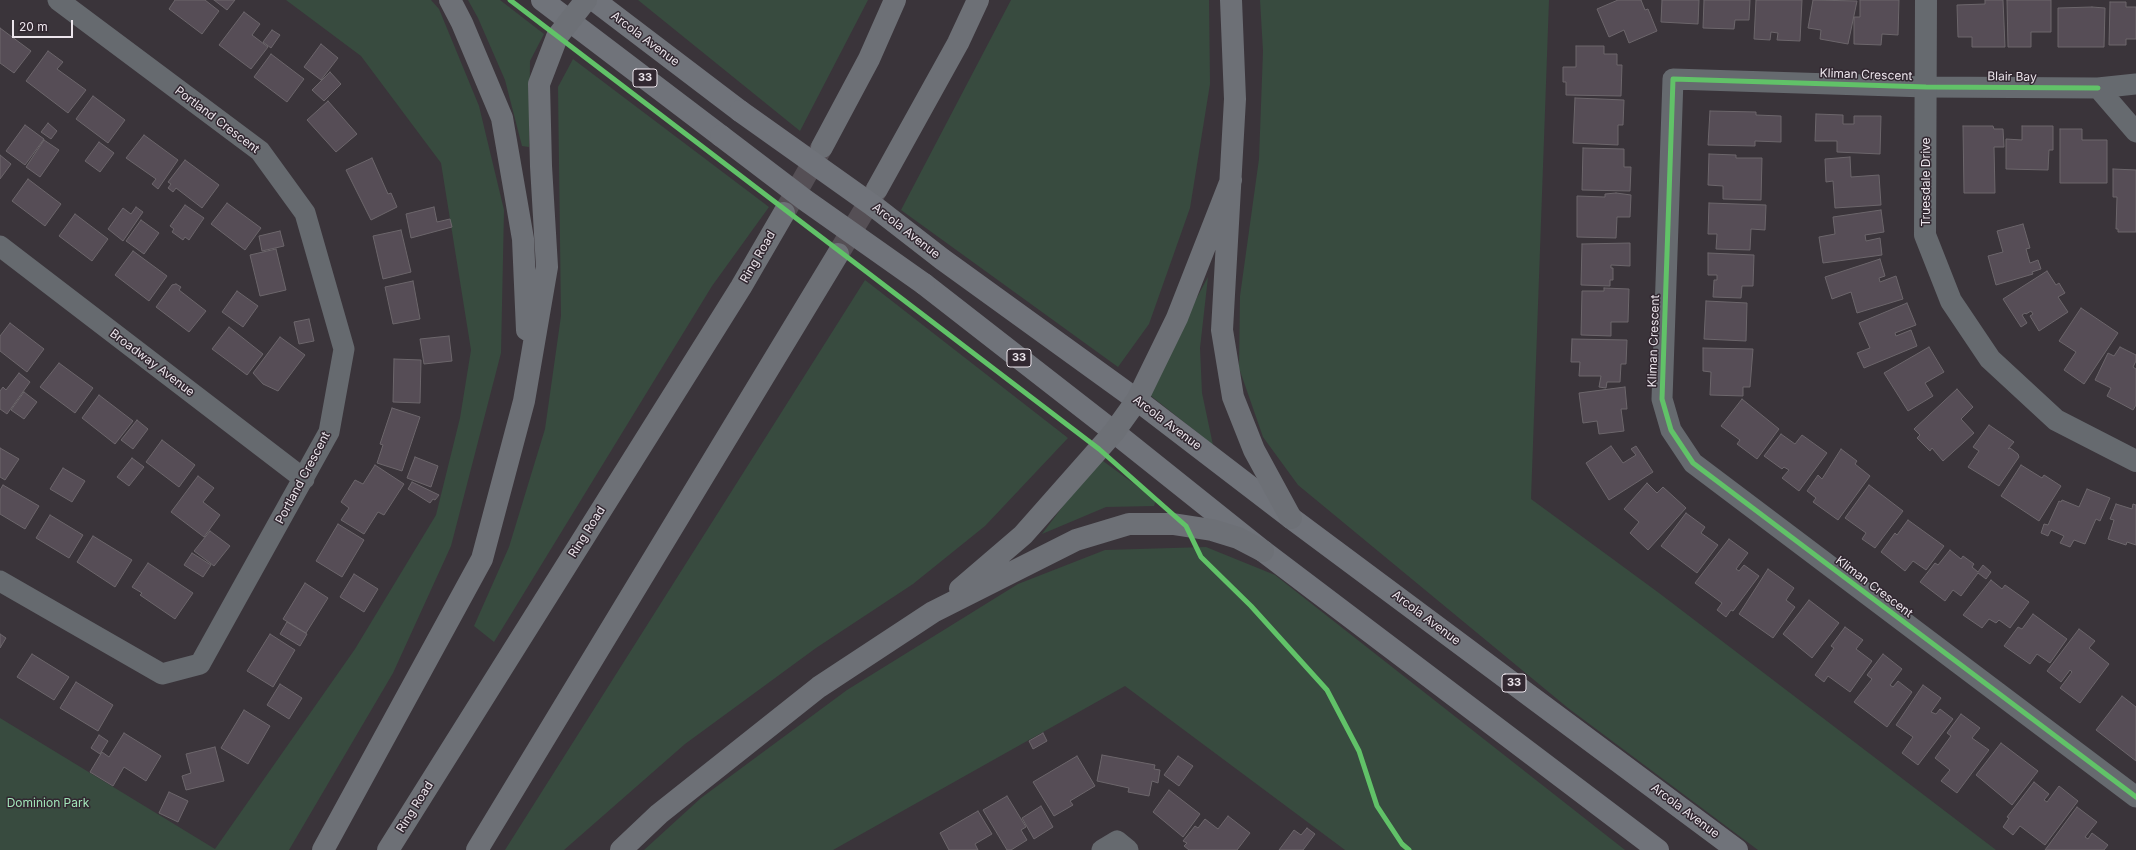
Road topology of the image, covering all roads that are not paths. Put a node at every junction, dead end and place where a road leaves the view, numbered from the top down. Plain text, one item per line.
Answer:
1 (58, 0) edge
2 (450, 0) edge
3 (542, 0) edge
4 (586, 0) edge
5 (594, 0) edge
6 (895, 0) edge
7 (978, 0) edge
8 (1230, 0) edge
9 (1926, 0) edge
10 (569, 20) junction
11 (2136, 84) edge
12 (1926, 87) junction
13 (2098, 88) junction
14 (2136, 132) edge
15 (822, 147) tunnel mouth
16 (1231, 180) junction
17 (877, 189) tunnel mouth
18 (784, 213) tunnel mouth
19 (0, 246) edge
20 (838, 254) tunnel mouth
21 (1137, 400) junction
22 (524, 401) junction
23 (1114, 432) junction
24 (2136, 461) edge
25 (304, 479) junction
26 (1291, 518) junction
27 (1263, 551) junction
28 (0, 581) edge
29 (933, 612) junction
30 (2136, 797) edge
31 (322, 850) edge
32 (388, 850) edge
33 (477, 850) edge
34 (621, 850) edge
35 (1102, 850) edge
36 (1128, 850) edge
37 (1658, 850) edge
38 (1737, 850) edge

1 - 25 street, Portland Crescent
2 - 22 highway
3 - 10 main road, 33
4 - 10 highway
5 - 21 main road, Arcola Avenue / 33, bridge
6 - 15 highway
7 - 17 highway
8 - 16 highway
9 - 12 street, Truesdale Drive
10 - 22 highway
10 - 23 main road, 33, bridge
11 - 13 street, Blair Bay
12 - 13 street, Blair Bay
12 - 24 street, Truesdale Drive
12 - 30 street, Kliman Crescent
13 - 14 street
16 - 21 highway
16 - 26 highway
18 - 32 highway, Ring Road
19 - 25 street, Broadway Avenue
20 - 33 highway
21 - 23 highway
21 - 26 main road, Arcola Avenue / 33
22 - 31 highway
23 - 27 main road, 33
23 - 29 highway
25 - 28 street, Portland Crescent
26 - 38 main road, Arcola Avenue / 33
27 - 29 highway
27 - 37 main road, 33
29 - 34 highway
35 - 36 street

